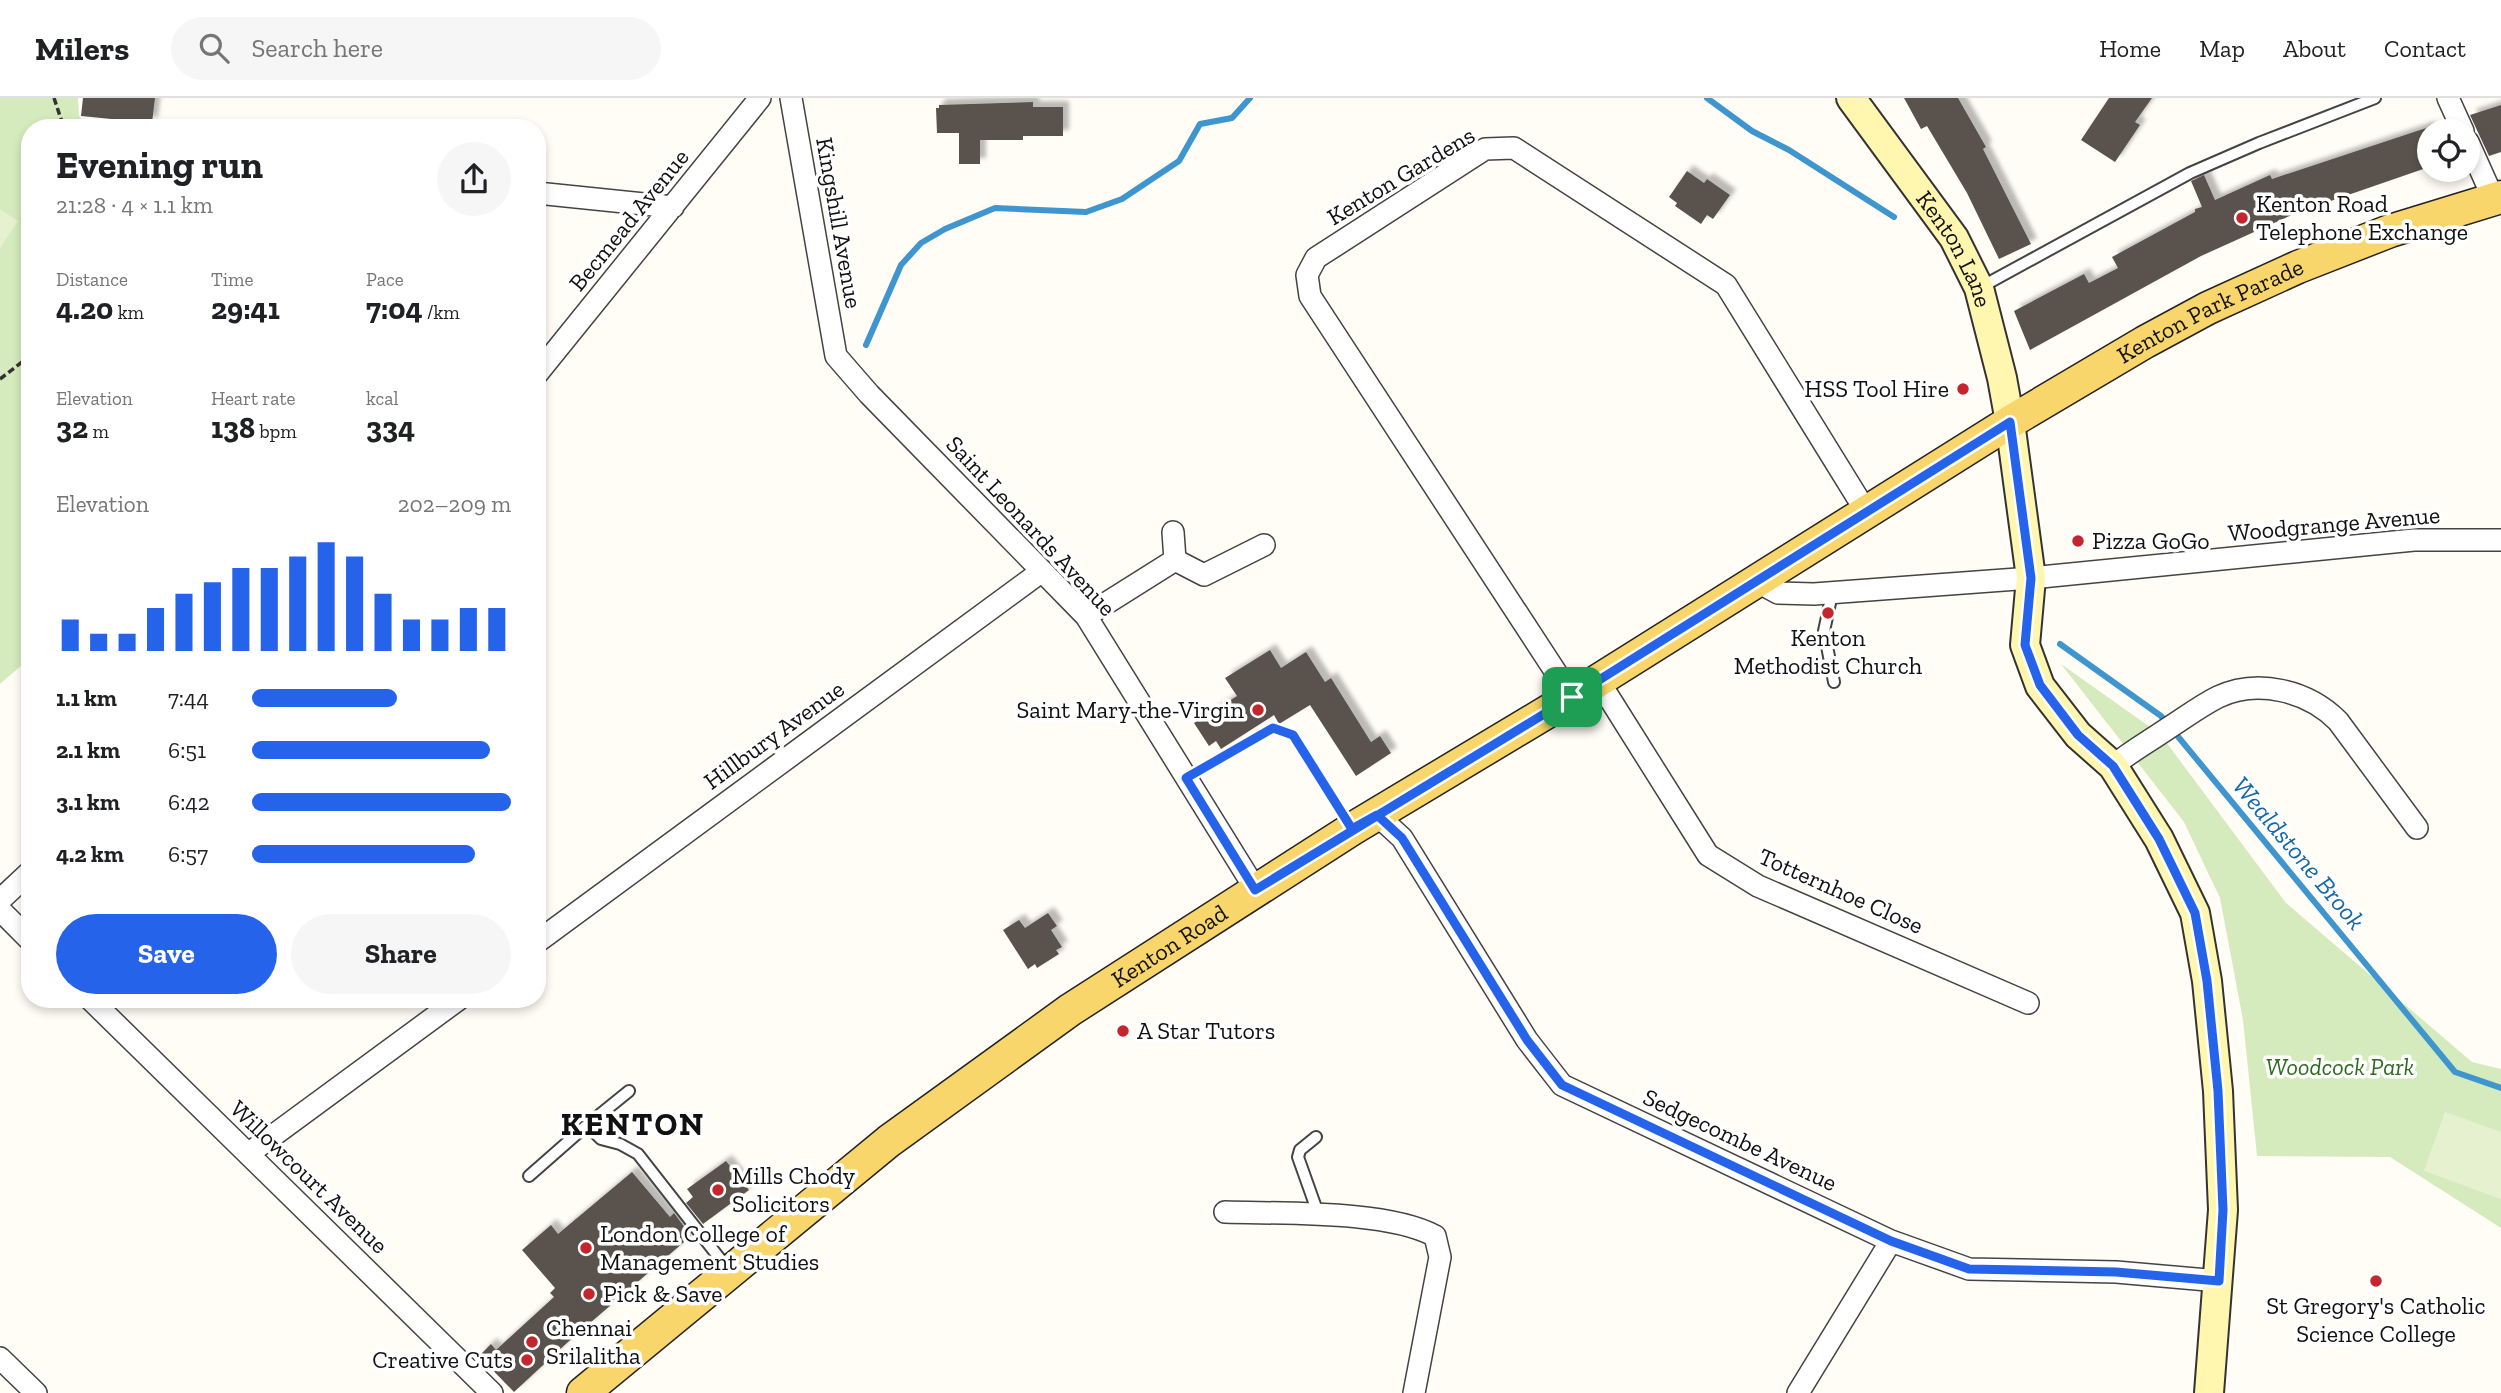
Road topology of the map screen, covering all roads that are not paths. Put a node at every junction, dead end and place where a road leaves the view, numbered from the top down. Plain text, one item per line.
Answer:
1 (760, 98) edge
2 (791, 98) edge
3 (1851, 98) edge
4 (2375, 98) edge
5 (2448, 98) edge
6 (2458, 119) edge
7 (2480, 165) edge
8 (546, 194) edge
9 (2497, 198) edge
10 (673, 207) junction
11 (1979, 288) junction
12 (836, 356) joint
13 (546, 362) edge
14 (2010, 422) junction
15 (1867, 513) junction
16 (1173, 532) dead end
17 (2501, 540) edge
18 (1264, 545) dead end
19 (1175, 560) junction
20 (1042, 571) junction
21 (2031, 578) junction
22 (1756, 581) junction
23 (1829, 593) junction
24 (1086, 616) junction
25 (1598, 680) junction
26 (1834, 682) dead end
27 (1572, 697) junction
28 (2113, 766) junction
29 (1365, 822) junction
30 (2417, 828) dead end
31 (21, 880) edge
32 (1255, 890) junction
33 (0, 900) edge
34 (0, 910) edge
35 (21, 931) edge
36 (546, 935) edge
37 (2028, 1003) dead end
38 (99, 1008) edge
39 (447, 1008) edge
40 (629, 1091) dead end
41 (587, 1125) junction
42 (1316, 1137) dead end
43 (248, 1154) junction
44 (529, 1176) dead end
45 (1225, 1212) dead end
46 (1319, 1216) junction
47 (1891, 1241) junction
48 (730, 1271) junction
49 (2219, 1281) junction
50 (0, 1357) edge
51 (585, 1392) edge
52 (36, 1393) edge
53 (492, 1393) edge
54 (1414, 1393) edge
55 (1798, 1393) edge
56 (2209, 1393) edge

1 - 10 street, Becmead Avenue
2 - 12 street, Kingshill Avenue
3 - 11 street, Kenton Lane
4 - 11 lane
5 - 6 street
7 - 9 street
8 - 10 street
9 - 14 main road, Kenton Park Parade
10 - 13 street, Becmead Avenue
11 - 14 street, Kenton Lane
12 - 20 street, Saint Leonards Avenue
14 - 15 main road, Kenton Road
14 - 21 street, Kenton Lane
15 - 22 main road, Kenton Road
15 - 27 street, Kenton Gardens
16 - 19 street
17 - 21 street, Woodgrange Avenue
18 - 19 street
19 - 24 street
20 - 24 street, Saint Leonards Avenue
20 - 36 street, Hillbury Avenue
21 - 23 street, Woodgrange Avenue
21 - 28 street, Kenton Lane
22 - 23 street, Woodgrange Avenue
22 - 25 main road, Kenton Road
23 - 26 lane
24 - 32 street, Saint Leonards Avenue
25 - 27 main road, Kenton Road
25 - 37 street, Totternhoe Close
27 - 29 main road, Kenton Road
28 - 30 street
28 - 49 street, Kenton Lane
29 - 32 main road, Kenton Road
29 - 47 street, Sedgecombe Avenue
31 - 33 street
32 - 48 main road, Kenton Road
34 - 35 street
38 - 43 street, Willowcourt Avenue
39 - 43 street
40 - 41 lane
41 - 44 lane
41 - 48 lane
42 - 46 lane
43 - 53 street, Willowcourt Avenue
45 - 46 street
46 - 54 street
47 - 49 street, Sedgecombe Avenue
47 - 55 street
48 - 51 main road, Kenton Road
49 - 56 street, Kenton Lane
50 - 52 street

